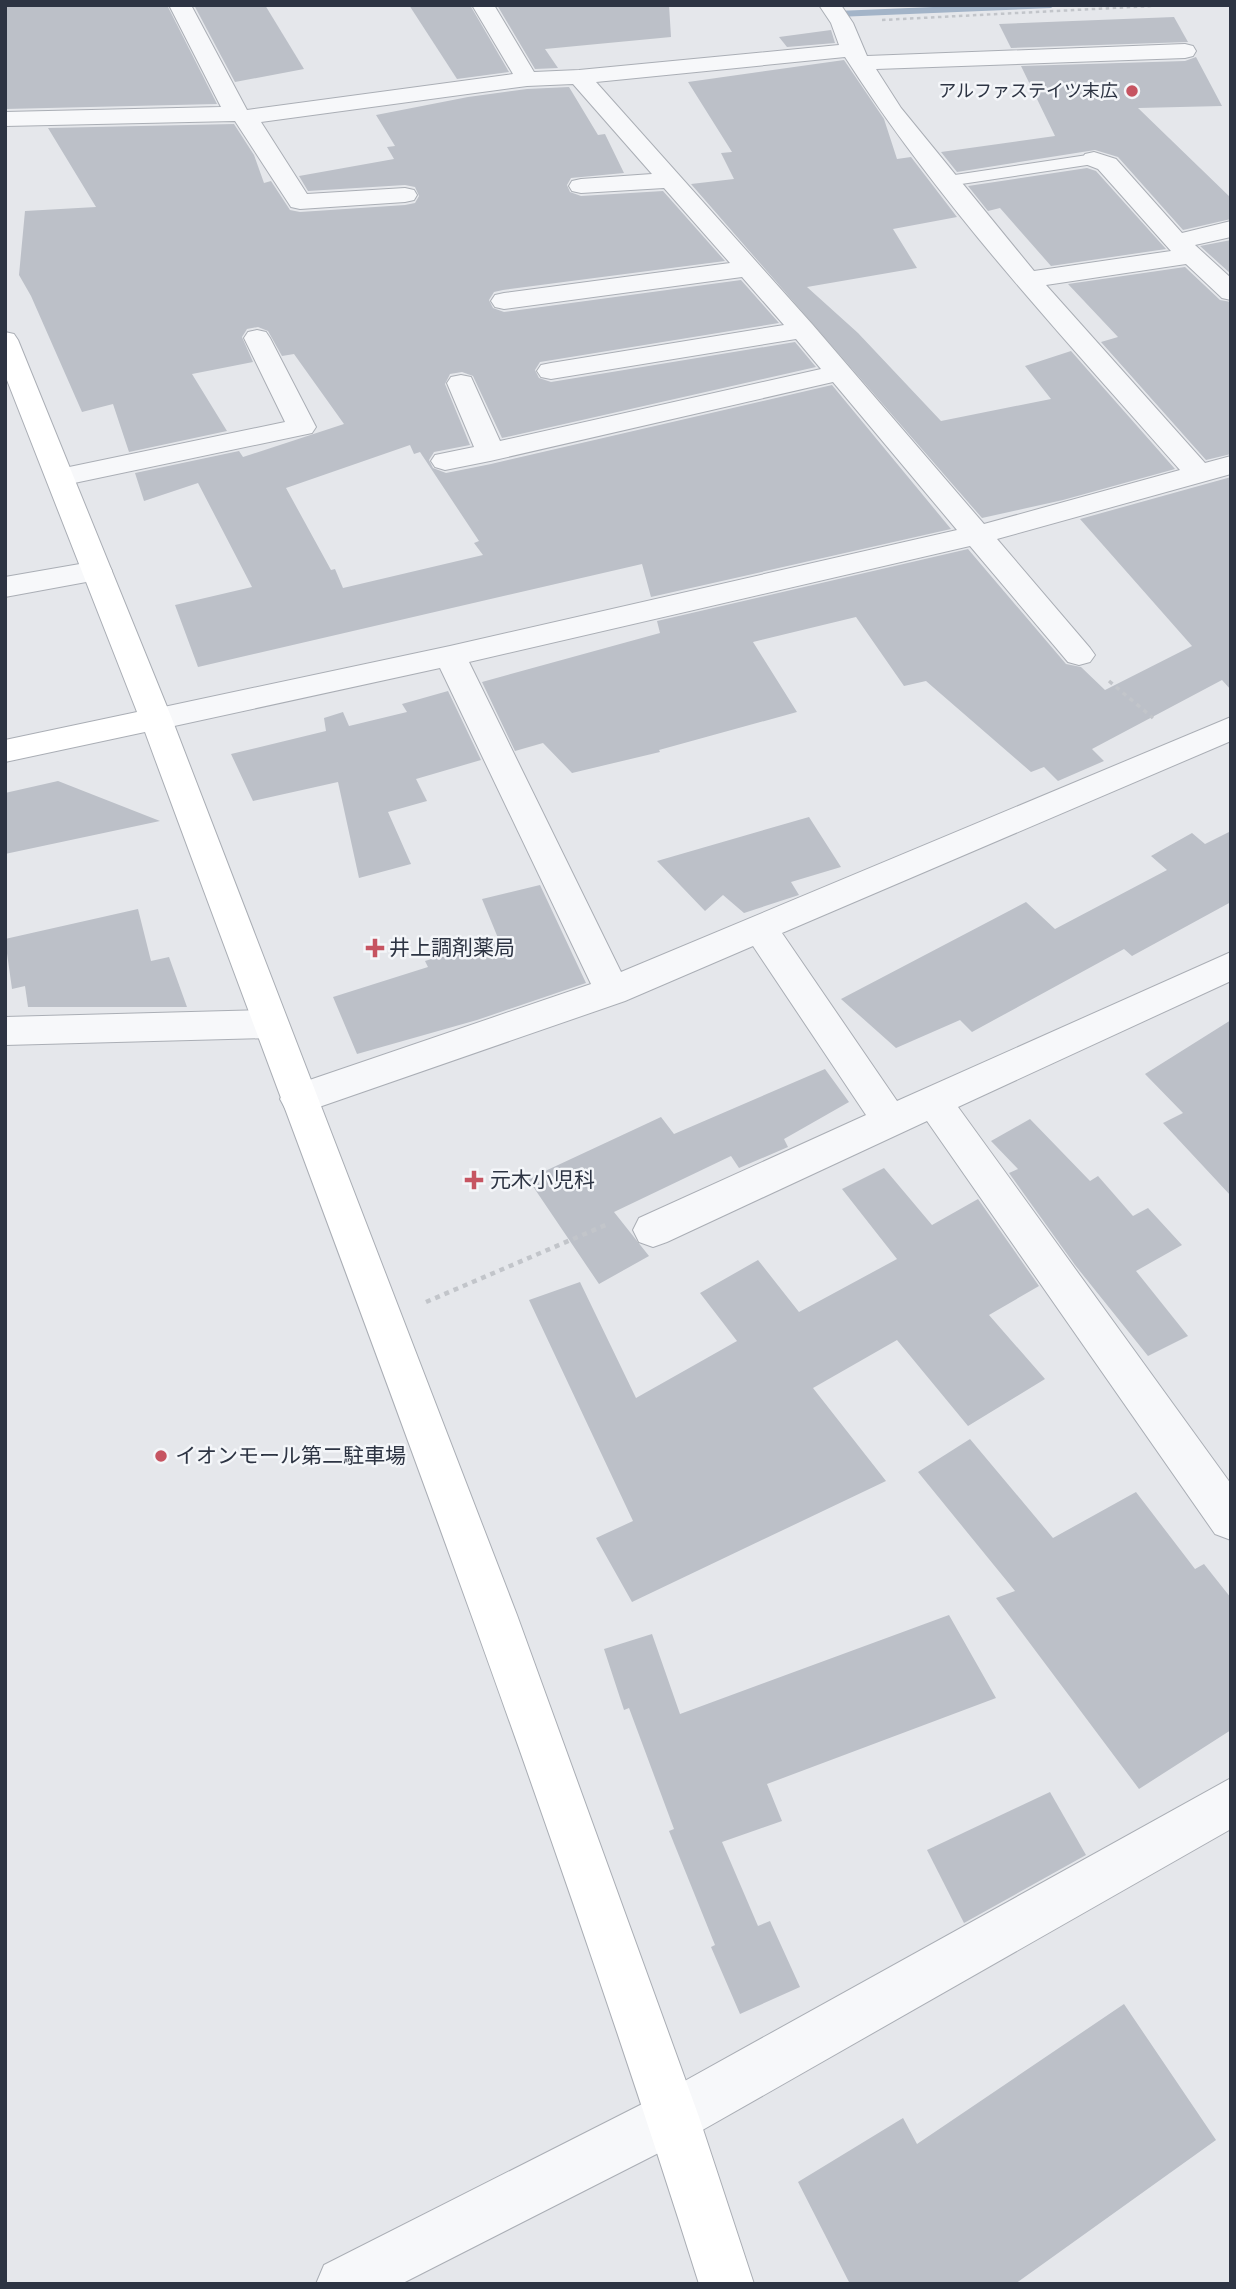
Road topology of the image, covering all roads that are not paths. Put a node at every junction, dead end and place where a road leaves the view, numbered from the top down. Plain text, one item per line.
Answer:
1 (180, 5) edge
2 (483, 5) edge
3 (836, 14) edge
4 (1185, 51) dead end
5 (856, 56) junction
6 (579, 77) junction
7 (527, 79) junction
8 (241, 115) junction
9 (5, 119) edge
10 (1094, 159) joint
11 (669, 180) junction
12 (947, 181) junction
13 (581, 186) dead end
14 (405, 195) dead end
15 (1231, 229) edge
16 (1184, 248) junction
17 (747, 269) junction
18 (1027, 280) junction
19 (1231, 292) edge
20 (504, 301) dead end
21 (803, 330) junction
22 (257, 338) dead end
23 (5, 340) edge
24 (551, 371) dead end
25 (838, 373) junction
26 (461, 383) dead end
27 (490, 452) junction
28 (446, 461) dead end
29 (1231, 465) edge
30 (1198, 473) junction
31 (60, 477) junction
32 (977, 535) junction
33 (97, 571) junction
34 (5, 587) edge
35 (1079, 655) road end
36 (450, 656) junction
37 (156, 719) junction
38 (1231, 728) edge
39 (5, 751) edge
40 (761, 930) junction
41 (1231, 965) edge
42 (612, 991) junction
43 (270, 1024) junction
44 (5, 1031) edge
45 (299, 1100) junction
46 (934, 1102) junction
47 (890, 1121) junction
48 (653, 1230) road end
49 (1231, 1520) edge
50 (1231, 1802) edge
51 (673, 2118) junction
52 (343, 2284) edge
53 (727, 2284) edge

1 - 8 street
2 - 7 street
3 - 5 street
4 - 5 street
5 - 6 street
5 - 12 street
6 - 7 street
6 - 11 street
7 - 8 street
8 - 9 street
8 - 14 street
10 - 12 lane
10 - 16 street
11 - 13 street
11 - 17 street
12 - 18 street
15 - 16 street
16 - 18 street
16 - 19 street
17 - 20 street
17 - 21 street
18 - 30 street
21 - 24 street
21 - 25 street
22 - 31 street
23 - 31 street
25 - 27 street
25 - 32 street
26 - 27 street
27 - 28 street
29 - 30 street
30 - 32 street
31 - 33 street
32 - 35 street
32 - 36 street
33 - 34 street
33 - 37 street
36 - 37 street
36 - 42 street
37 - 39 street
37 - 43 street
38 - 40 street
40 - 42 street
40 - 47 street
41 - 46 street
42 - 45 street
43 - 44 street
43 - 45 street
45 - 51 street
46 - 47 street
46 - 49 street
47 - 48 street
50 - 51 street
51 - 52 street
51 - 53 street

